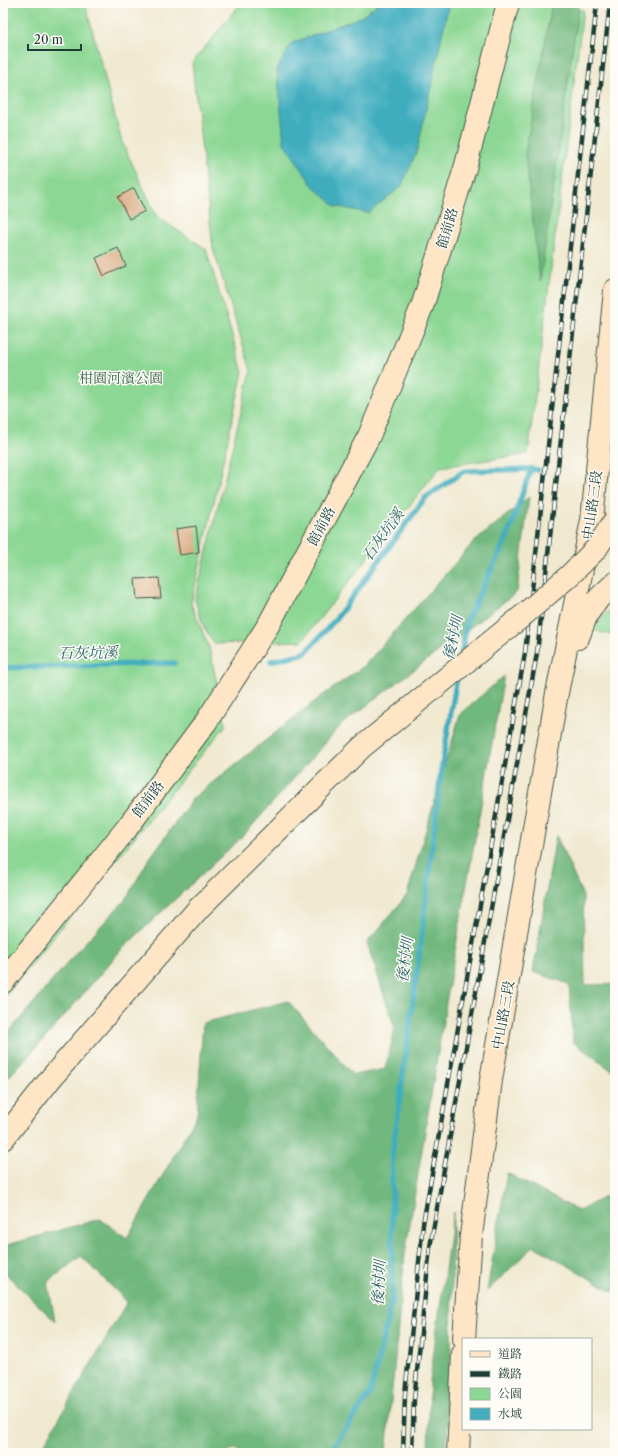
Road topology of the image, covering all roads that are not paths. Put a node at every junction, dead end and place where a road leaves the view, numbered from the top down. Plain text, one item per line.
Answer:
1 (508, 3) edge
2 (615, 290) edge
3 (615, 520) edge
4 (615, 582) edge
5 (557, 693) junction
6 (3, 982) edge
7 (3, 1139) edge
8 (464, 1338) edge
9 (462, 1374) edge
10 (458, 1453) edge

1 - 6 street, 館前路
2 - 5 street, 中山路三段
3 - 7 street, bridge
4 - 5 street, 中山路三段
5 - 8 street, 中山路三段
9 - 10 street

